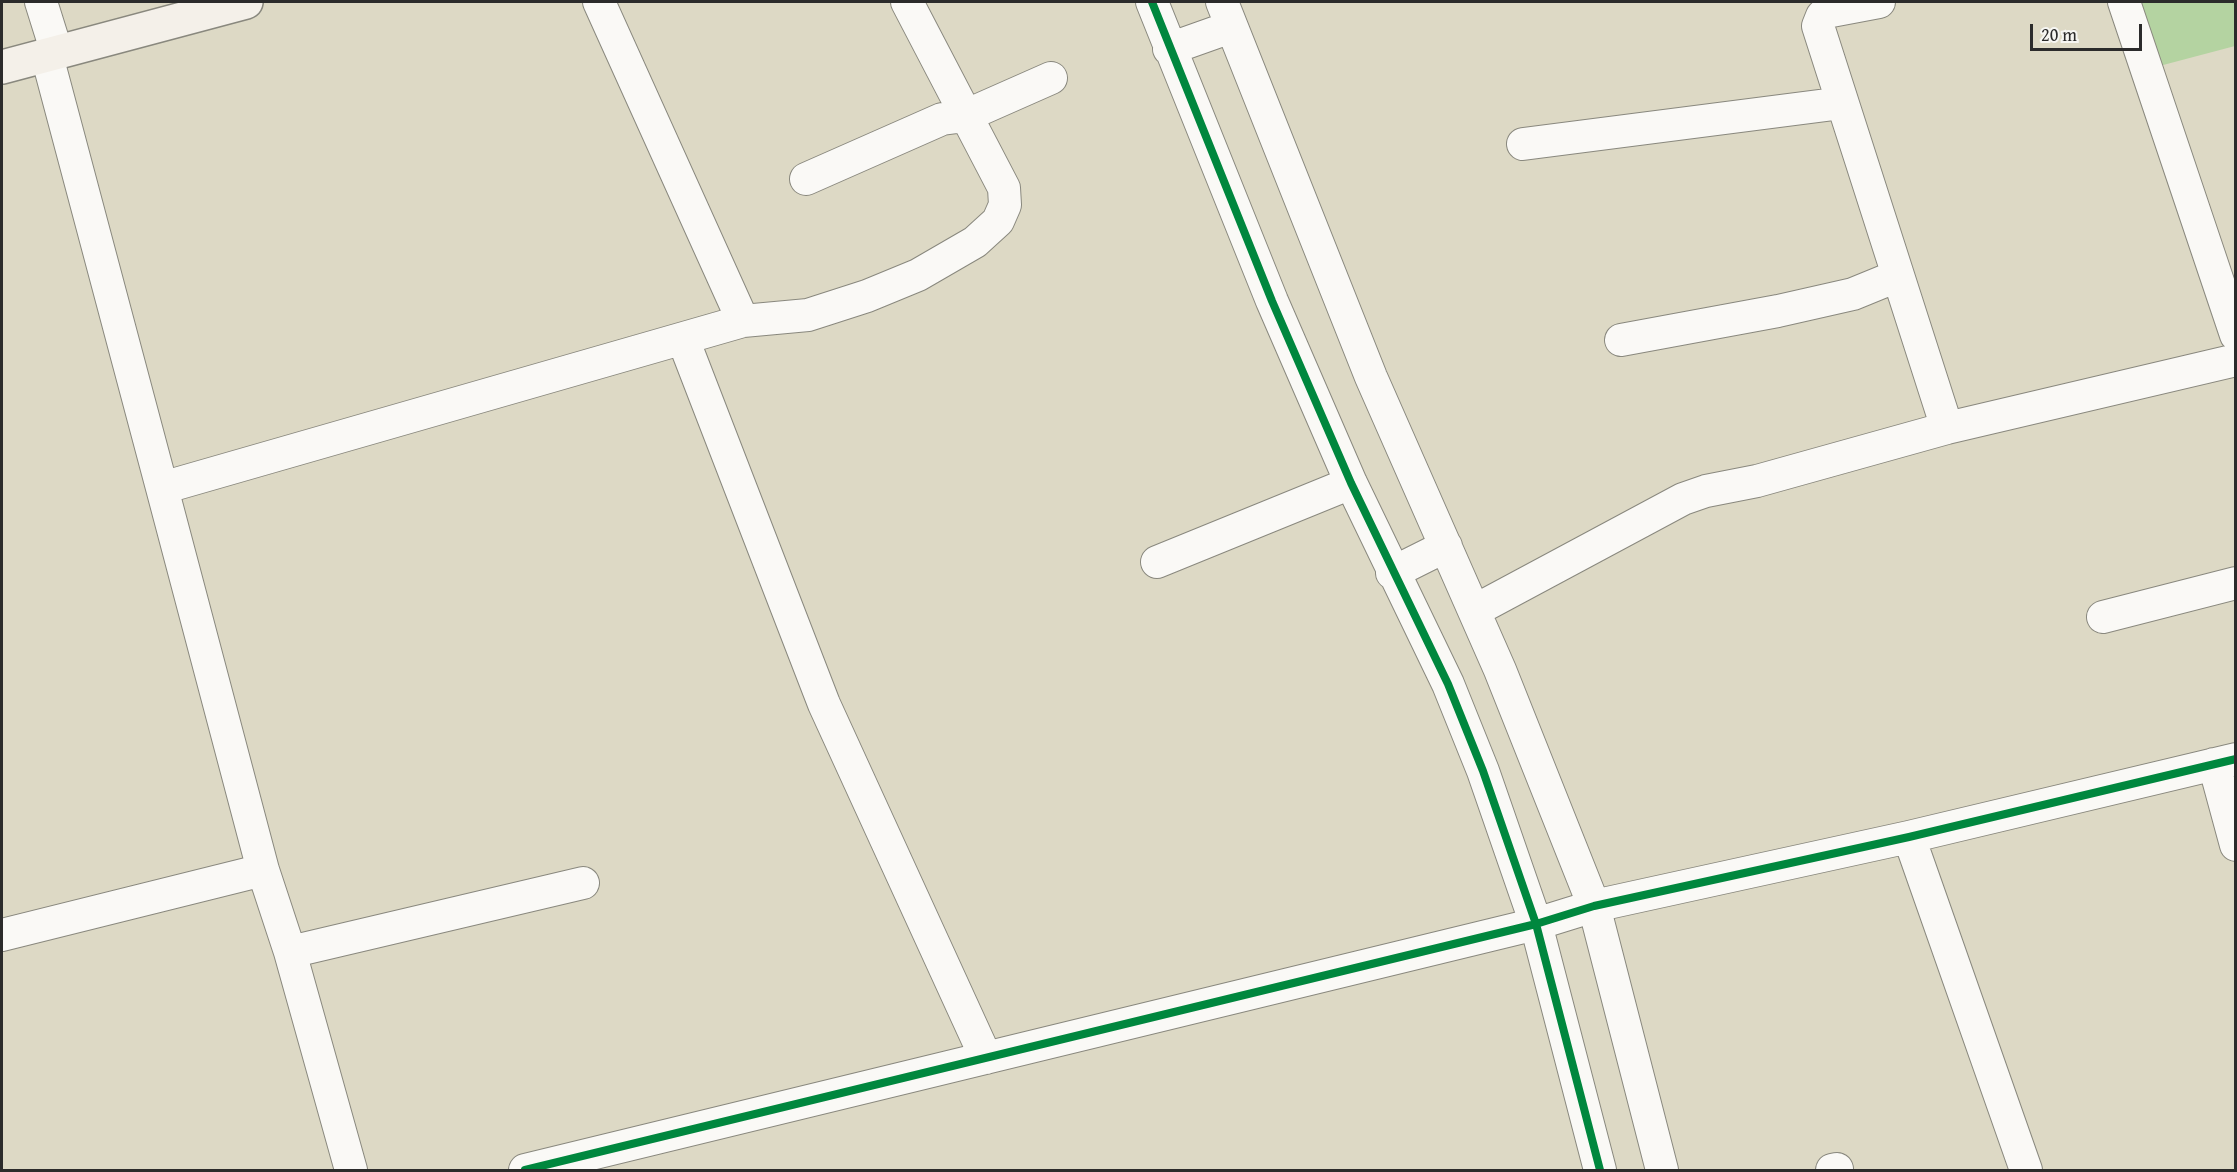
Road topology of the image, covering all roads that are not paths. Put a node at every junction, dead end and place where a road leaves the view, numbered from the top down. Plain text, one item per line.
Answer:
1 (41, 2) edge
2 (246, 2) edge
3 (599, 2) edge
4 (907, 2) edge
5 (1152, 2) edge
6 (1879, 2) edge
7 (2124, 2) edge
8 (1226, 19) edge
9 (1173, 47) junction
10 (52, 54) junction
11 (2, 67) edge
12 (1051, 78) dead end
13 (1842, 103) junction
14 (965, 116) junction
15 (1523, 144) dead end
16 (806, 179) dead end
17 (1897, 276) junction
18 (743, 321) junction
19 (2235, 335) edge
20 (683, 339) junction
21 (1621, 340) dead end
22 (2235, 360) edge
23 (1947, 428) junction
24 (1351, 483) junction
25 (162, 488) junction
26 (1443, 548) junction
27 (1158, 562) dead end
28 (1400, 569) junction
29 (2235, 584) edge
30 (1474, 611) junction
31 (2103, 617) dead end
32 (2225, 761) edge
33 (1909, 837) junction
34 (2235, 845) edge
35 (263, 870) junction
36 (583, 883) dead end
37 (1590, 907) junction
38 (1539, 922) junction
39 (2, 935) edge
40 (290, 952) junction
41 (986, 1058) junction
42 (351, 1170) edge
43 (525, 1170) edge
44 (1600, 1170) edge
45 (1662, 1170) edge
46 (2026, 1170) edge

1 - 10 street
2 - 10 street
3 - 18 street
4 - 14 street
5 - 9 street
6 - 13 street
7 - 19 street
8 - 9 street
8 - 26 street
9 - 24 street
10 - 11 street
10 - 25 street
12 - 14 street
13 - 15 street
13 - 17 street
14 - 16 street
14 - 18 street
17 - 21 street
17 - 23 street
18 - 20 street
20 - 25 street
20 - 41 street
22 - 23 street
23 - 30 street
24 - 27 street
24 - 28 street
25 - 35 street
26 - 28 street
26 - 30 street
28 - 38 street
29 - 31 street
30 - 37 street
32 - 33 street
32 - 34 street
33 - 37 street
33 - 46 street
35 - 39 street
35 - 40 street
36 - 40 street
37 - 38 street
37 - 45 street
38 - 41 street
38 - 44 street
40 - 42 street
41 - 43 street

